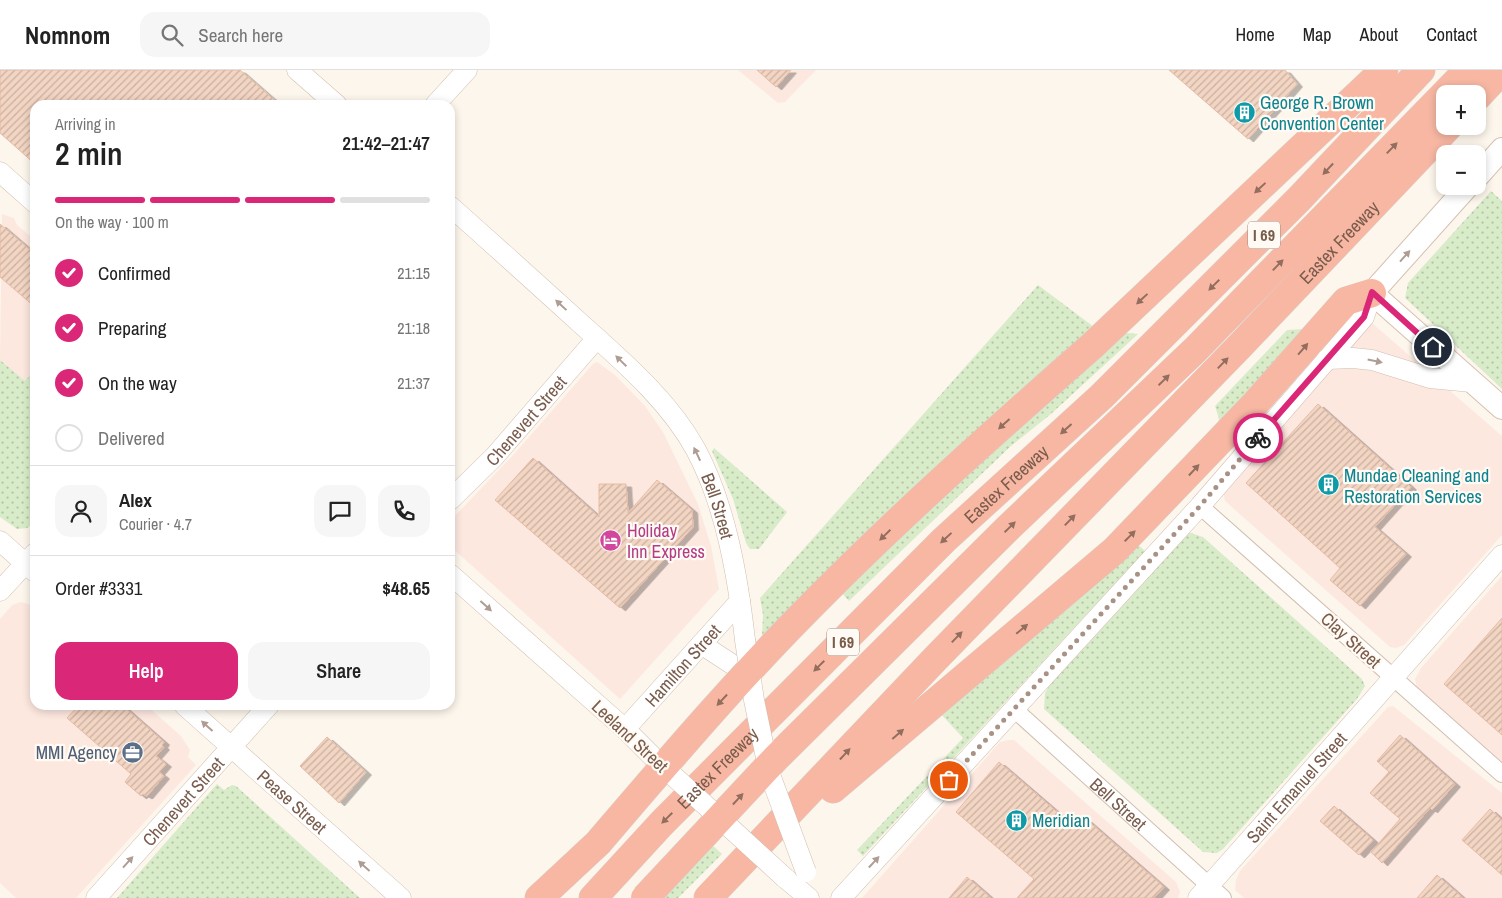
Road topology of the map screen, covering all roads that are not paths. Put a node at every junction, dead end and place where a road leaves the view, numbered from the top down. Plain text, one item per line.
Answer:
1 (297, 70) edge
2 (467, 70) edge
3 (1384, 70) edge
4 (1421, 70) edge
5 (1468, 70) edge
6 (1502, 70) edge
7 (1486, 87) edge
8 (331, 100) edge
9 (440, 100) edge
10 (1440, 135) edge
11 (1502, 149) edge
12 (1486, 167) edge
13 (2, 179) edge
14 (1460, 195) edge
15 (30, 199) edge
16 (455, 210) edge
17 (1372, 292) junction
18 (597, 338) junction
19 (1327, 359) junction
20 (1472, 382) junction
21 (1502, 408) edge
22 (455, 495) edge
23 (1200, 506) junction
24 (0, 541) edge
25 (1502, 555) edge
26 (30, 562) edge
27 (30, 565) edge
28 (455, 578) edge
29 (0, 591) edge
30 (740, 601) junction
31 (702, 644) junction
32 (750, 676) junction
33 (1394, 677) junction
34 (190, 710) edge
35 (264, 710) edge
36 (1014, 710) junction
37 (625, 729) junction
38 (230, 746) junction
39 (1502, 774) edge
40 (598, 843) junction
41 (1210, 894) edge
42 (712, 895) edge
43 (96, 898) edge
44 (400, 898) edge
45 (539, 898) edge
46 (560, 898) edge
47 (593, 898) edge
48 (645, 898) edge
49 (809, 898) edge
50 (819, 898) edge
51 (841, 898) edge

1 - 8 street
2 - 9 street
3 -> 40 highway, bridge
4 -> 47 highway, Eastex Freeway / I 69
48 -> 5 highway, bridge
6 - 7 highway
42 -> 10 highway, Eastex Freeway
11 - 12 main road
13 - 15 street
17 -> 14 main road
18 -> 16 street, Bell Street
17 - 19 street
17 - 20 main road
42 -> 17 highway
18 - 22 street, Chenevert Street
30 -> 18 street, Bell Street
19 -> 20 street
19 - 23 street
20 - 21 main road
23 - 33 street, Clay Street
23 - 36 street
24 - 26 street
25 - 33 street, Saint Emanuel Street
27 - 29 street
28 -> 37 street, Leeland Street
30 - 31 street, Hamilton Street
30 - 32 street, Bell Street, bridge
31 - 32 street
31 - 37 street, Hamilton Street
32 - 50 street, Bell Street, bridge
33 - 39 street, Clay Street
33 - 41 street, Saint Emanuel Street
38 -> 34 street, Pease Street
35 - 38 street, Chenevert Street
36 - 41 street, Bell Street
51 -> 36 street
37 - 49 street, Leeland Street, bridge
43 -> 38 street, Chenevert Street
44 -> 38 street, Pease Street
40 - 45 highway
40 - 46 highway

